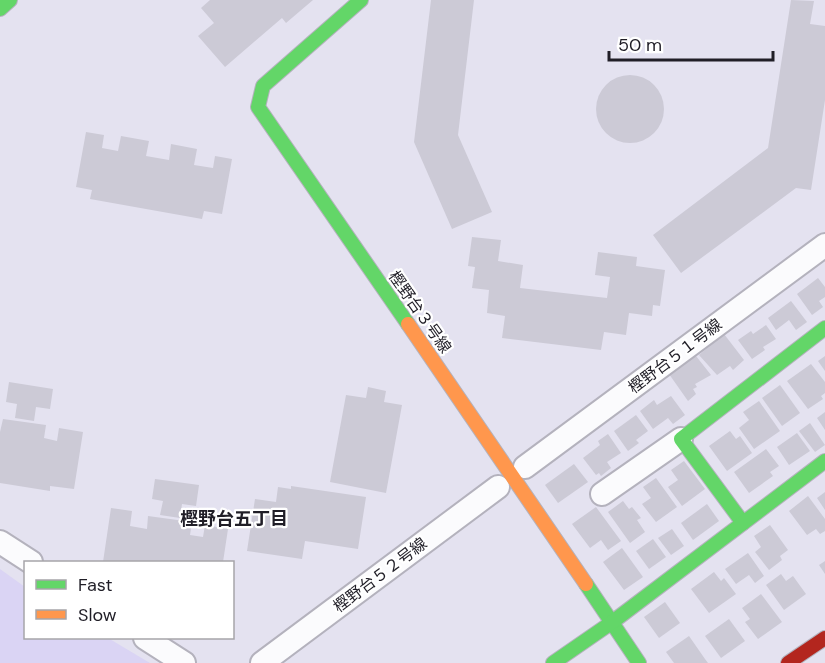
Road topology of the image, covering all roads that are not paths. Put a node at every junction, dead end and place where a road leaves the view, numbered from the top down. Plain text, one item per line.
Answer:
1 (10, 0) edge
2 (361, 0) edge
3 (0, 9) edge
4 (825, 245) edge
5 (825, 328) edge
6 (681, 439) junction
7 (825, 461) edge
8 (525, 467) dead end
9 (498, 487) dead end
10 (602, 494) dead end
11 (743, 523) junction
12 (0, 542) edge
13 (29, 561) edge
14 (611, 623) junction
15 (825, 638) edge
16 (147, 639) edge
17 (184, 663) edge
18 (262, 663) edge
19 (553, 663) edge
20 (639, 663) edge
21 (788, 663) edge

1 - 3 street
2 - 14 street, 樫野台３号線
4 - 8 street, 樫野台５１号線
5 - 6 street
6 - 10 street
6 - 11 street
7 - 11 street
9 - 18 street, 樫野台５２号線
11 - 14 street
12 - 13 street
14 - 19 street
14 - 20 street, 樫野台３号線
15 - 21 street
16 - 17 street

